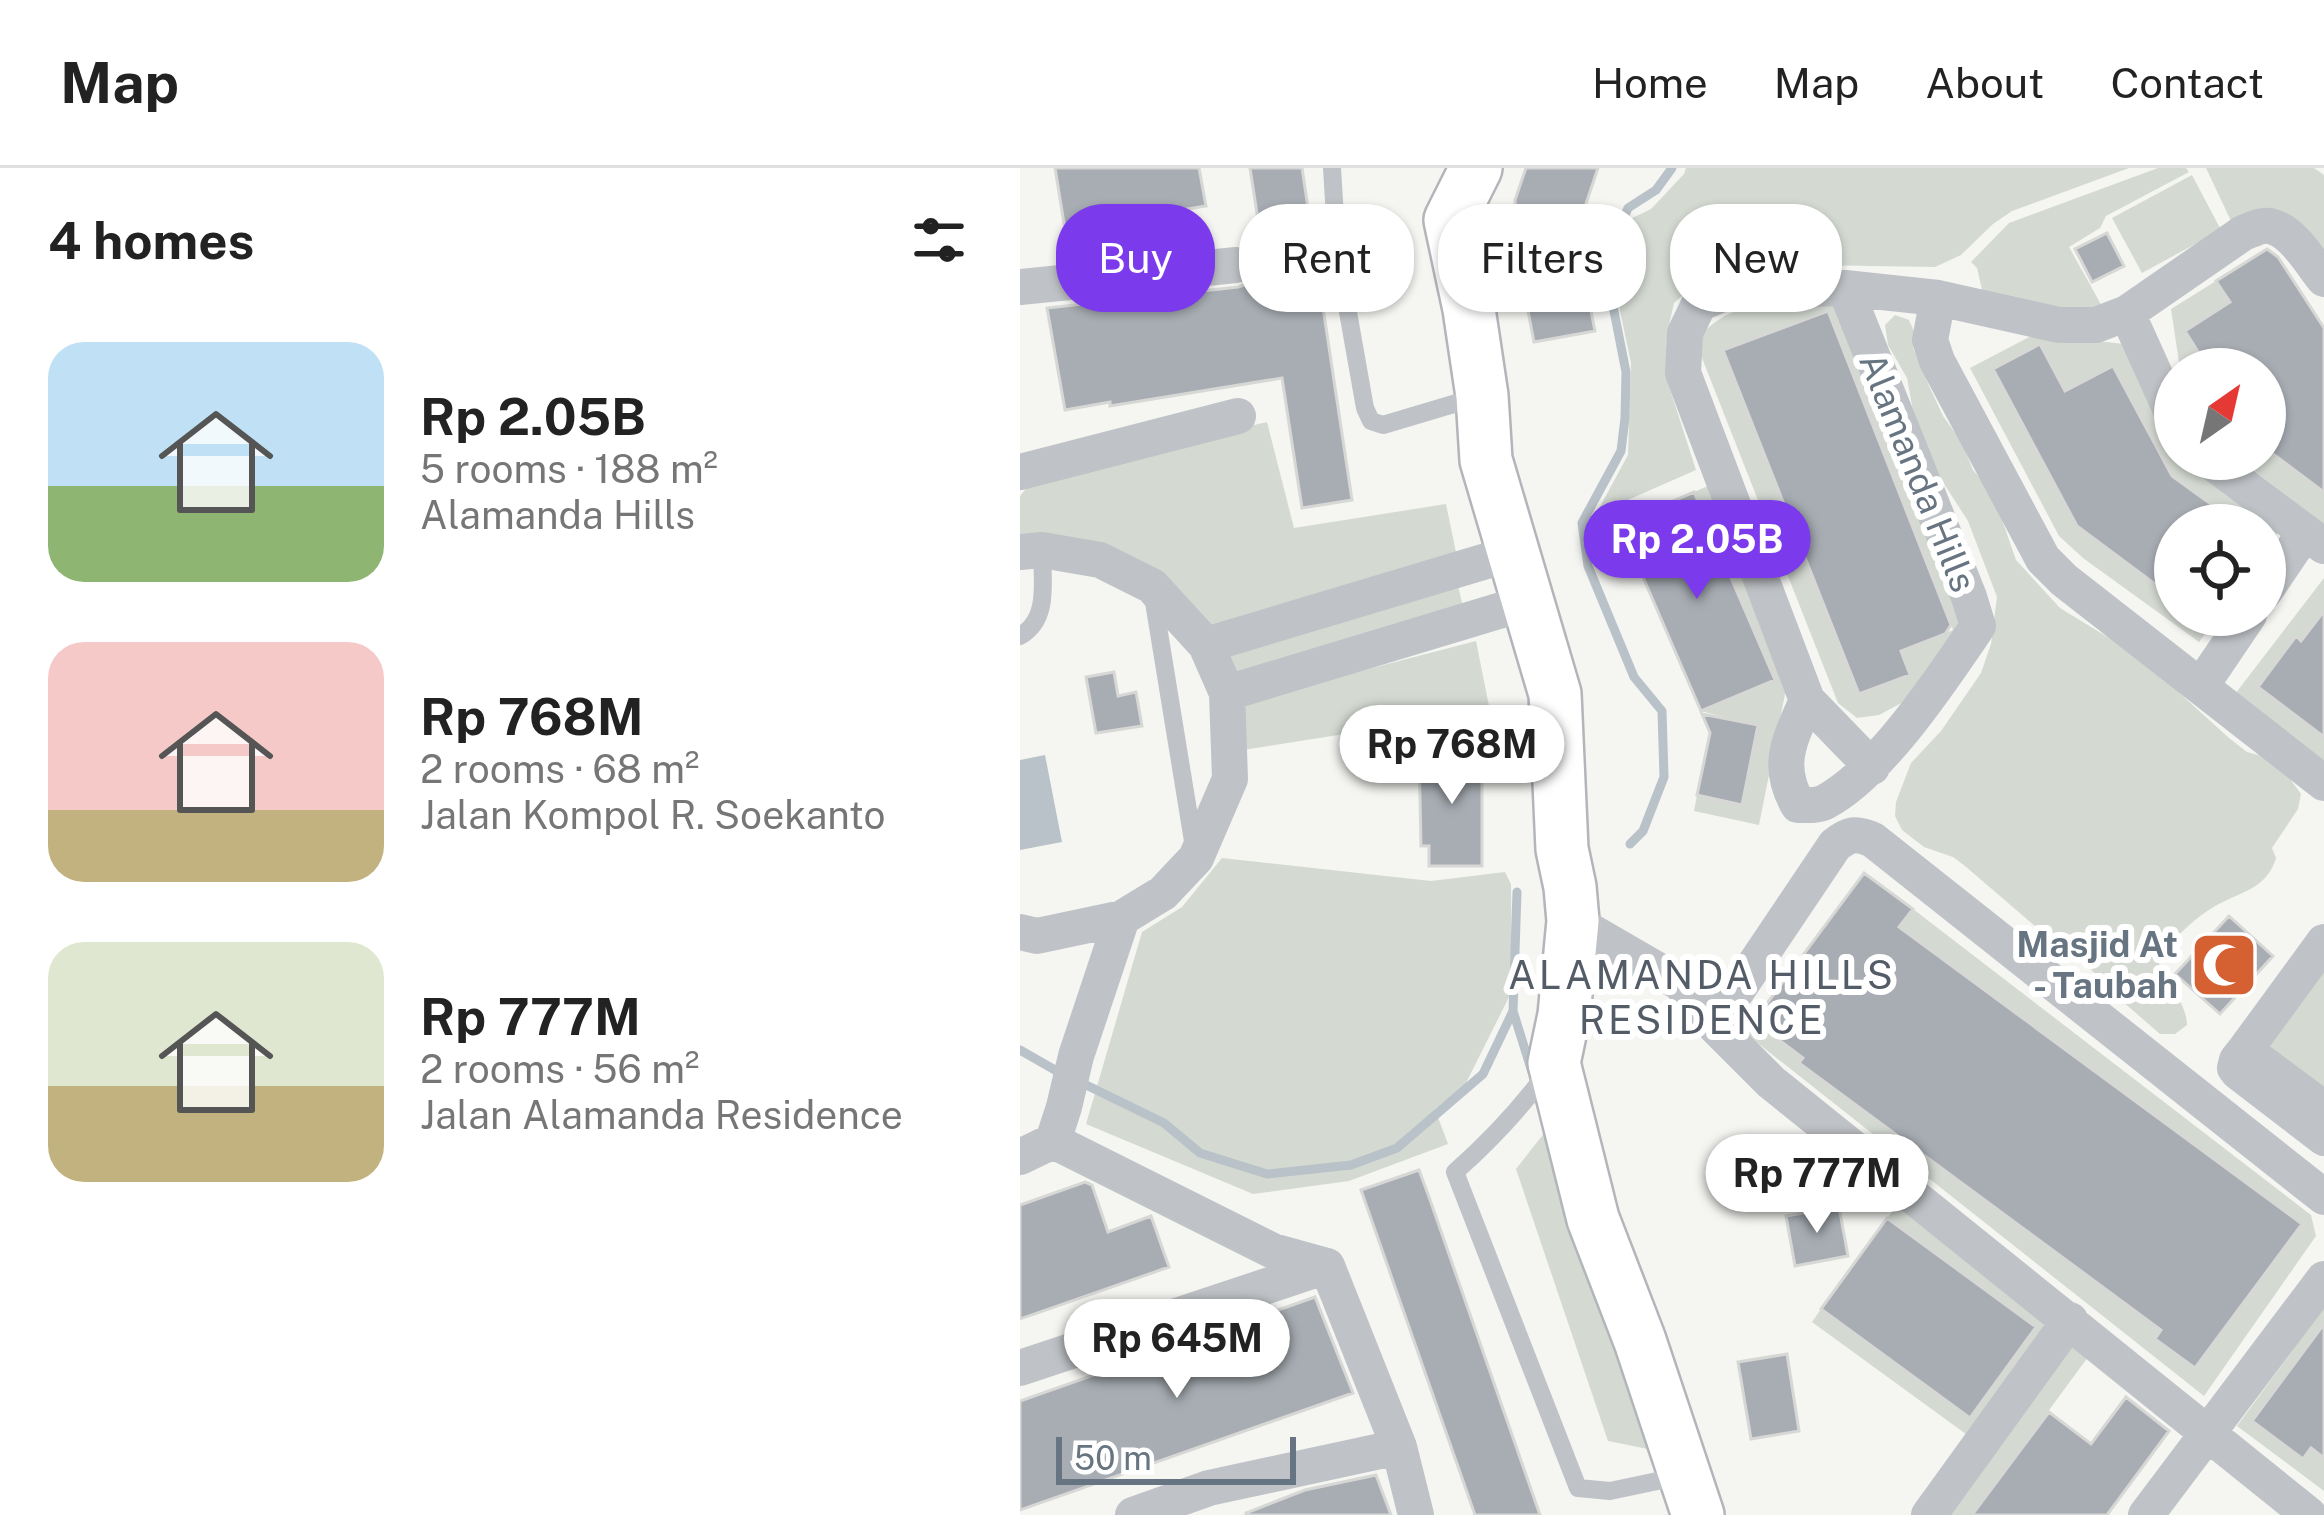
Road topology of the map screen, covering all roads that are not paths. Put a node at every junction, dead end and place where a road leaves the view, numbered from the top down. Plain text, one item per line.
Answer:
1 (1332, 168) edge
2 (1476, 168) edge
3 (1236, 265) dead end
4 (2324, 279) edge
5 (1020, 287) edge
6 (1845, 288) junction
7 (1938, 298) junction
8 (2127, 313) junction
9 (2154, 373) edge
10 (1482, 396) junction
11 (1238, 416) dead end
12 (1020, 472) edge
13 (2236, 480) edge
14 (2314, 539) edge
15 (1031, 551) edge
16 (1513, 554) junction
17 (2286, 569) edge
18 (1152, 586) junction
19 (1528, 602) junction
20 (1020, 636) edge
21 (2235, 636) edge
22 (1206, 645) junction
23 (2201, 686) junction
24 (1227, 693) junction
25 (1807, 700) junction
26 (1872, 766) junction
27 (2324, 783) edge
28 (1196, 858) junction
29 (1122, 918) junction
30 (1573, 921) junction
31 (1020, 932) edge
32 (2324, 942) edge
33 (1714, 1025) junction
34 (2245, 1050) junction
35 (1541, 1081) junction
36 (2324, 1109) edge
37 (1046, 1135) edge
38 (2324, 1138) edge
39 (2324, 1197) edge
40 (1327, 1266) junction
41 (2324, 1279) edge
42 (2070, 1320) junction
43 (1020, 1367) edge
44 (2208, 1432) junction
45 (1399, 1447) junction
46 (1680, 1487) edge
47 (1214, 1501) edge
48 (1133, 1515) edge
49 (1417, 1515) edge
50 (1929, 1515) edge
51 (2146, 1515) edge
52 (2309, 1515) edge

1 - 10 lane
2 - 10 main road
3 - 5 street
4 - 8 street, Alamanda Hills
6 - 7 street, Alamanda Hills
6 - 25 street, Alamanda Hills
6 - 26 street, Alamanda Hills
7 - 8 street, Alamanda Hills
7 - 23 street, Alamanda Hills
8 - 9 street
10 - 16 main road
11 - 12 street
13 - 14 street
14 - 17 street
15 - 18 street
15 - 20 lane
16 - 19 main road
16 - 22 street
18 - 22 street
18 - 28 lane
19 - 24 street
19 - 30 main road
21 - 23 street
22 - 24 street
23 - 27 street, Alamanda Hills
24 - 28 street
25 - 26 street, Alamanda Hills
25 - 26 street, Alamanda Hills
28 - 29 street
29 - 31 street
29 - 37 street
30 - 33 street
30 - 35 main road
32 - 34 street
33 - 39 street
33 - 42 street
34 - 36 street
34 - 38 street
35 - 46 main road
35 - 46 lane
37 - 40 street
40 - 43 street
40 - 45 street
41 - 44 street
42 - 44 street
42 - 50 street
44 - 51 street
44 - 52 street
45 - 47 street
45 - 49 street
47 - 48 street

